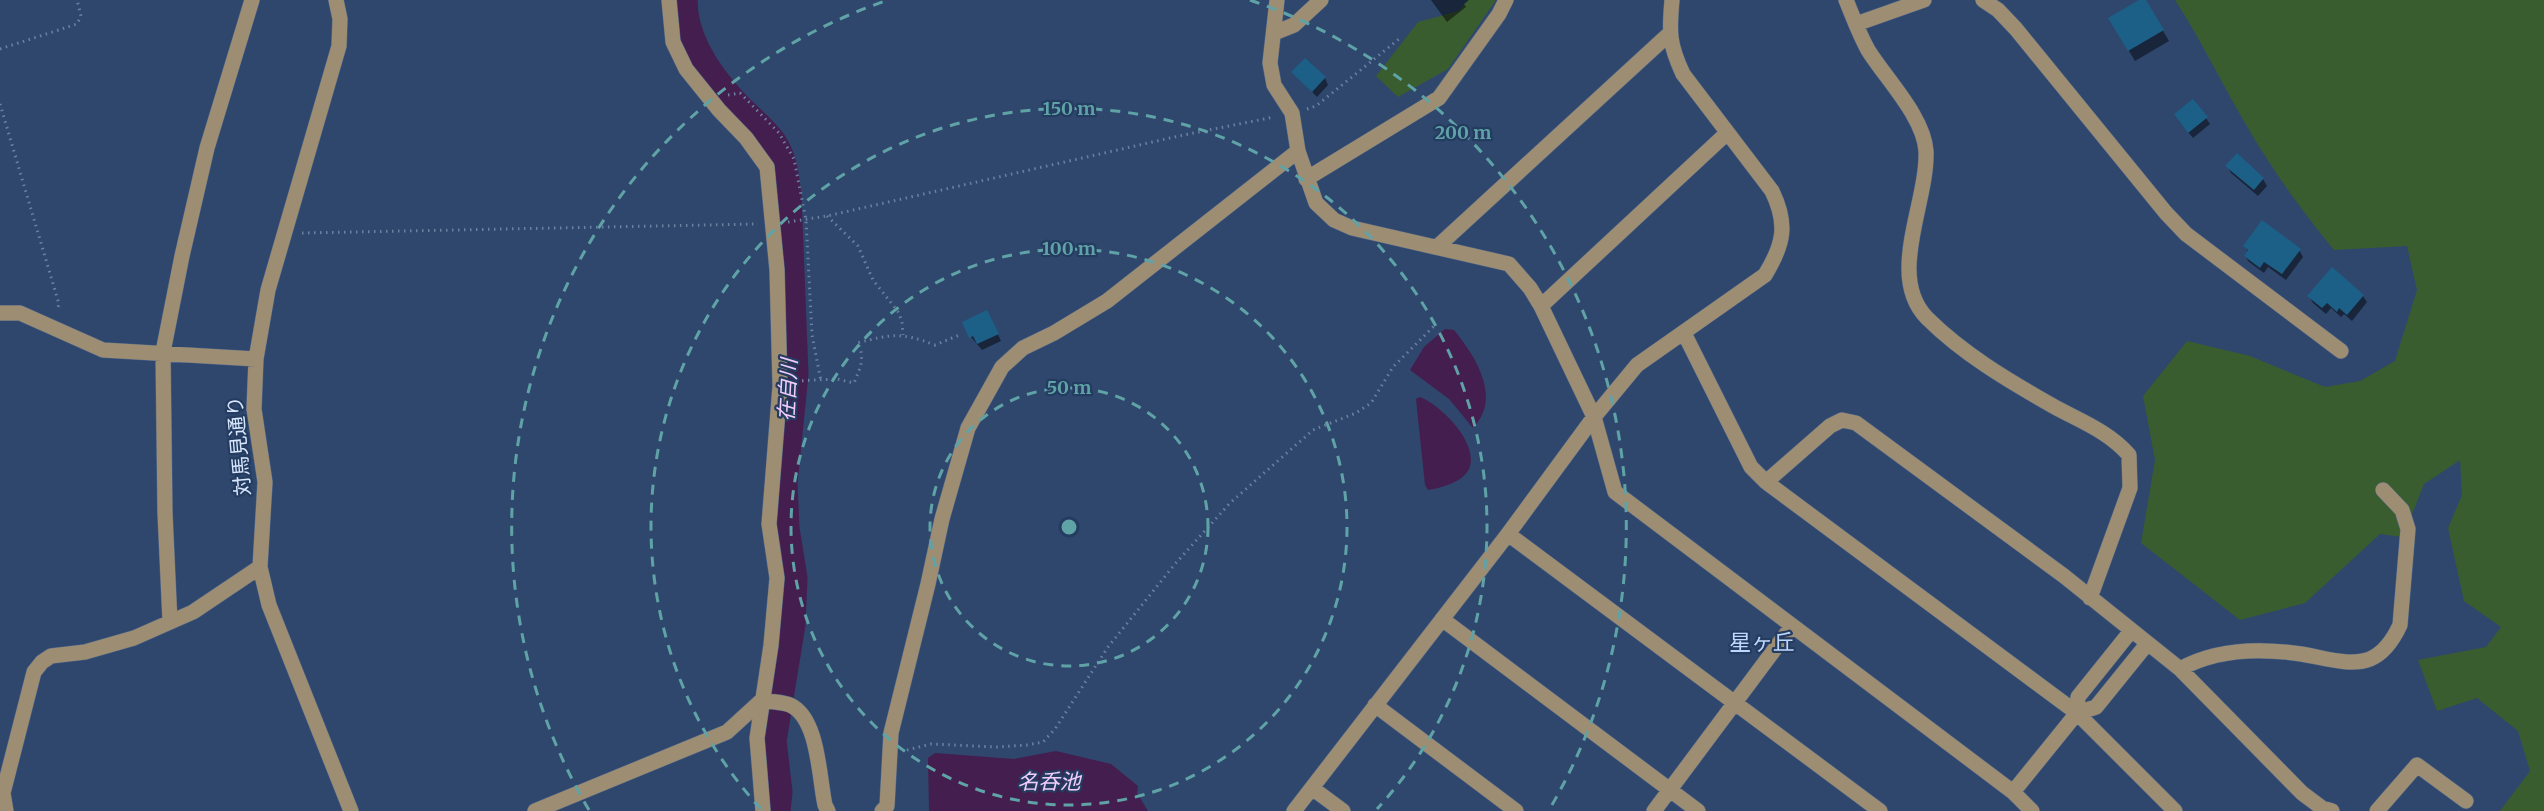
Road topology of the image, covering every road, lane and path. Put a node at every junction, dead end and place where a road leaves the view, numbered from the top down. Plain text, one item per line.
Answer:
1 (77, 0) edge
2 (252, 0) edge
3 (336, 0) edge
4 (669, 0) edge
5 (1277, 0) edge
6 (1321, 0) edge
7 (1506, 0) edge
8 (1672, 0) edge
9 (1846, 0) edge
10 (1924, 0) edge
11 (1983, 0) edge
12 (1856, 24) junction
13 (1275, 33) junction
14 (1669, 34) junction
15 (1399, 39) dead end
16 (0, 49) edge
17 (0, 104) edge
18 (715, 105) junction
19 (1292, 113) junction
20 (1727, 133) junction
21 (1298, 151) junction
22 (1306, 179) junction
23 (827, 216) junction
24 (806, 220) junction
25 (772, 224) junction
26 (283, 234) junction
27 (1437, 247) junction
28 (1541, 306) junction
29 (0, 314) edge
30 (50, 326) junction
31 (1434, 326) dead end
32 (1684, 333) junction
33 (962, 334) dead end
34 (903, 335) junction
35 (2341, 351) dead end
36 (163, 352) junction
37 (256, 359) junction
38 (821, 381) junction
39 (780, 382) junction
40 (1594, 417) junction
41 (1766, 482) junction
42 (2383, 490) dead end
43 (1508, 534) junction
44 (260, 567) junction
45 (2090, 598) junction
46 (1442, 619) junction
47 (170, 622) junction
48 (1792, 626) junction
49 (2131, 631) junction
50 (2147, 644) junction
51 (2180, 669) junction
52 (762, 700) junction
53 (1735, 702) junction
54 (1375, 705) junction
55 (2076, 713) junction
56 (889, 759) junction
57 (1312, 788) junction
58 (1670, 790) junction
59 (2013, 792) junction
60 (2466, 801) dead end
61 (6, 811) edge
62 (351, 811) edge
63 (535, 811) edge
64 (763, 811) edge
65 (828, 811) edge
66 (882, 811) edge
67 (1294, 811) edge
68 (1343, 811) edge
69 (1516, 811) edge
70 (1654, 811) edge
71 (1698, 811) edge
72 (1880, 811) edge
73 (2032, 811) edge
74 (2175, 811) edge
75 (2332, 811) edge
76 (2377, 811) edge

1 - 16 path
2 - 36 street
3 - 26 street, 対馬見通り
4 - 18 street
5 - 13 street
6 - 13 street
7 - 22 street
8 - 14 street
9 - 12 street
10 - 12 street
11 - 35 street
12 - 45 street
13 - 19 street
14 - 20 street
14 - 27 street
15 - 19 path
17 - 30 path
18 - 24 path
18 - 25 street
19 - 21 street
19 - 23 path
20 - 28 street
20 - 32 street
21 - 22 street
21 - 56 street
22 - 27 street
23 - 24 path
23 - 34 path
24 - 25 path
24 - 38 path
25 - 26 path
25 - 39 street
26 - 37 street, 対馬見通り
27 - 28 street
28 - 40 street
29 - 30 street
30 - 36 street
31 - 56 path
32 - 40 street
32 - 41 street
33 - 34 path
34 - 38 path
36 - 37 street
36 - 47 street
37 - 44 street, 対馬見通り
38 - 39 path
39 - 52 street
40 - 43 street
40 - 48 street
41 - 45 street
41 - 55 street
42 - 51 street
43 - 46 street
43 - 53 street
44 - 47 street
44 - 62 street, 対馬見通り
45 - 49 street
46 - 54 street
46 - 58 street
47 - 61 street
48 - 53 street
48 - 59 street
49 - 50 street
49 - 55 street
50 - 51 street
50 - 55 street
51 - 75 street
52 - 63 street
52 - 64 street
52 - 65 street
53 - 58 street
53 - 72 street
54 - 57 street
54 - 69 street
55 - 59 street
55 - 74 street
56 - 66 street
57 - 67 street
57 - 68 street
58 - 70 street
58 - 71 street
59 - 73 street
60 - 76 street

